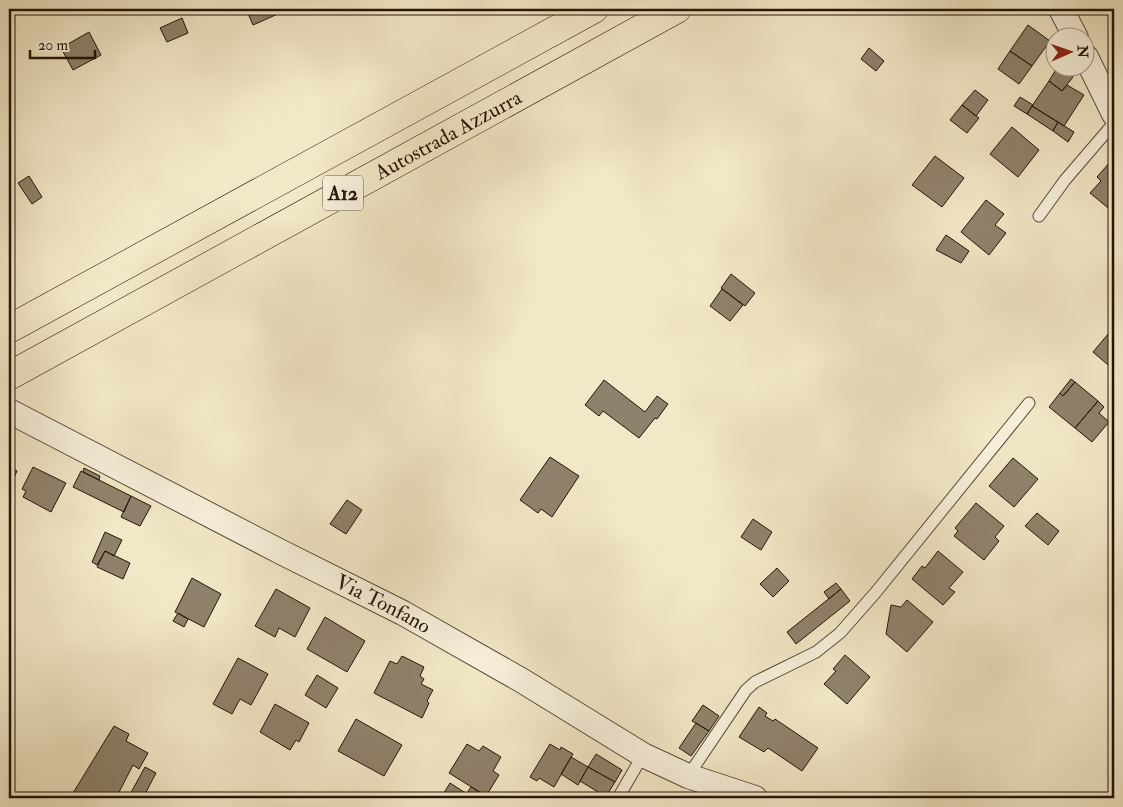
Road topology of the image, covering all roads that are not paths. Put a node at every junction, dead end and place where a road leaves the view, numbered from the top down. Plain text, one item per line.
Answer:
1 (594, 9) edge
2 (677, 9) edge
3 (1061, 9) edge
4 (1071, 28) edge
5 (1096, 77) edge
6 (1114, 114) edge
7 (1114, 123) edge
8 (1039, 216) dead end
9 (9, 329) edge
10 (9, 376) edge
11 (1028, 402) dead end
12 (9, 411) edge
13 (643, 755) junction
14 (688, 776) junction
15 (618, 798) edge
16 (756, 798) edge

1 - 9 highway, Autostrada Azzurra / A12
2 - 10 highway, Autostrada Azzurra / A12
3 - 4 street
5 - 6 street
7 - 8 lane
11 - 14 lane
12 - 13 street, Via Tonfano
13 - 14 street, Via Tonfano
13 - 15 lane
14 - 16 street, Via Tonfano

